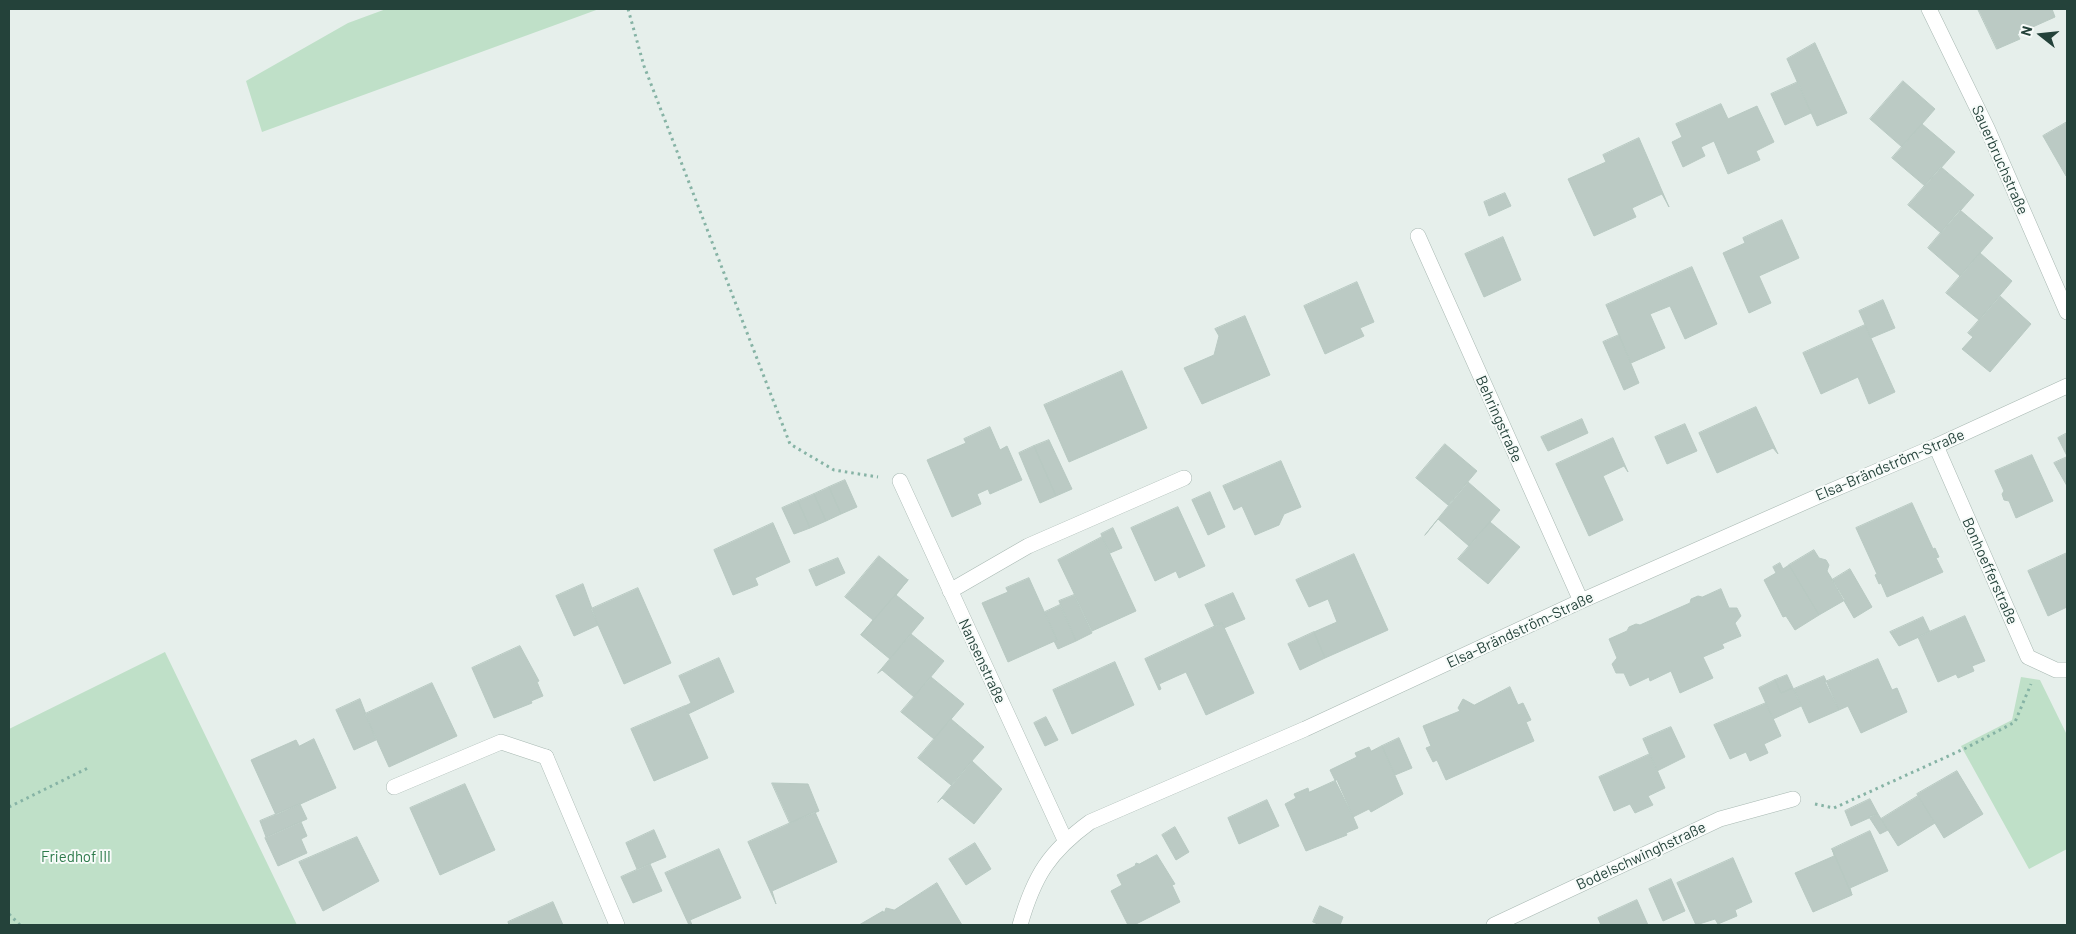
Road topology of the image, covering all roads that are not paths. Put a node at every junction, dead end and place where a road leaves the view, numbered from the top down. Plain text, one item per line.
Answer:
1 (1929, 9) edge
2 (1418, 236) dead end
3 (2067, 312) edge
4 (2067, 386) edge
5 (1936, 446) junction
6 (1184, 478) dead end
7 (900, 481) road end
8 (950, 591) junction
9 (1581, 601) junction
10 (2067, 670) edge
11 (394, 787) dead end
12 (1793, 799) road end
13 (1065, 840) junction
14 (617, 925) edge
15 (1020, 925) edge
16 (1494, 925) edge

1 - 3 street, Sauerbruchstraße
2 - 9 street, Behringstraße
4 - 5 street, Elsa-Brändström-Straße
5 - 9 street, Elsa-Brändström-Straße
5 - 10 street, Bonhoefferstraße
6 - 8 street
7 - 8 street, Nansenstraße
8 - 13 street, Nansenstraße
9 - 13 street, Elsa-Brändström-Straße
11 - 14 street
12 - 16 street, Bodelschwinghstraße
13 - 15 street, Elsa-Brändström-Straße

